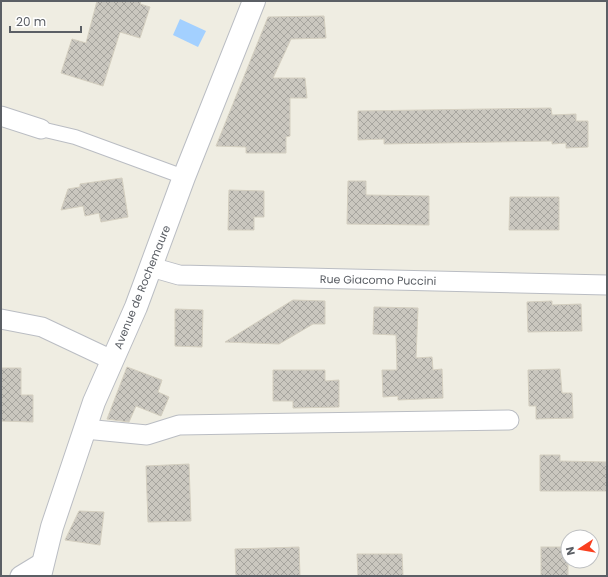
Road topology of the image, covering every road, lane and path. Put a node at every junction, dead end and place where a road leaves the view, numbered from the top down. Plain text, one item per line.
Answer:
1 (254, 1) edge
2 (1, 116) edge
3 (41, 129) joint
4 (184, 176) junction
5 (151, 267) junction
6 (607, 285) edge
7 (1, 319) edge
8 (112, 360) junction
9 (509, 420) dead end
10 (85, 429) junction
11 (41, 569) edge
12 (20, 576) edge

1 - 4 street, Avenue de Rochemaure
2 - 3 street
3 - 4 street
4 - 5 street, Avenue de Rochemaure
5 - 6 street, Rue Giacomo Puccini
5 - 8 street, Avenue de Rochemaure
7 - 8 street
8 - 10 street, Avenue de Rochemaure
9 - 10 street
10 - 11 street, Avenue de Rochemaure
11 - 12 street

